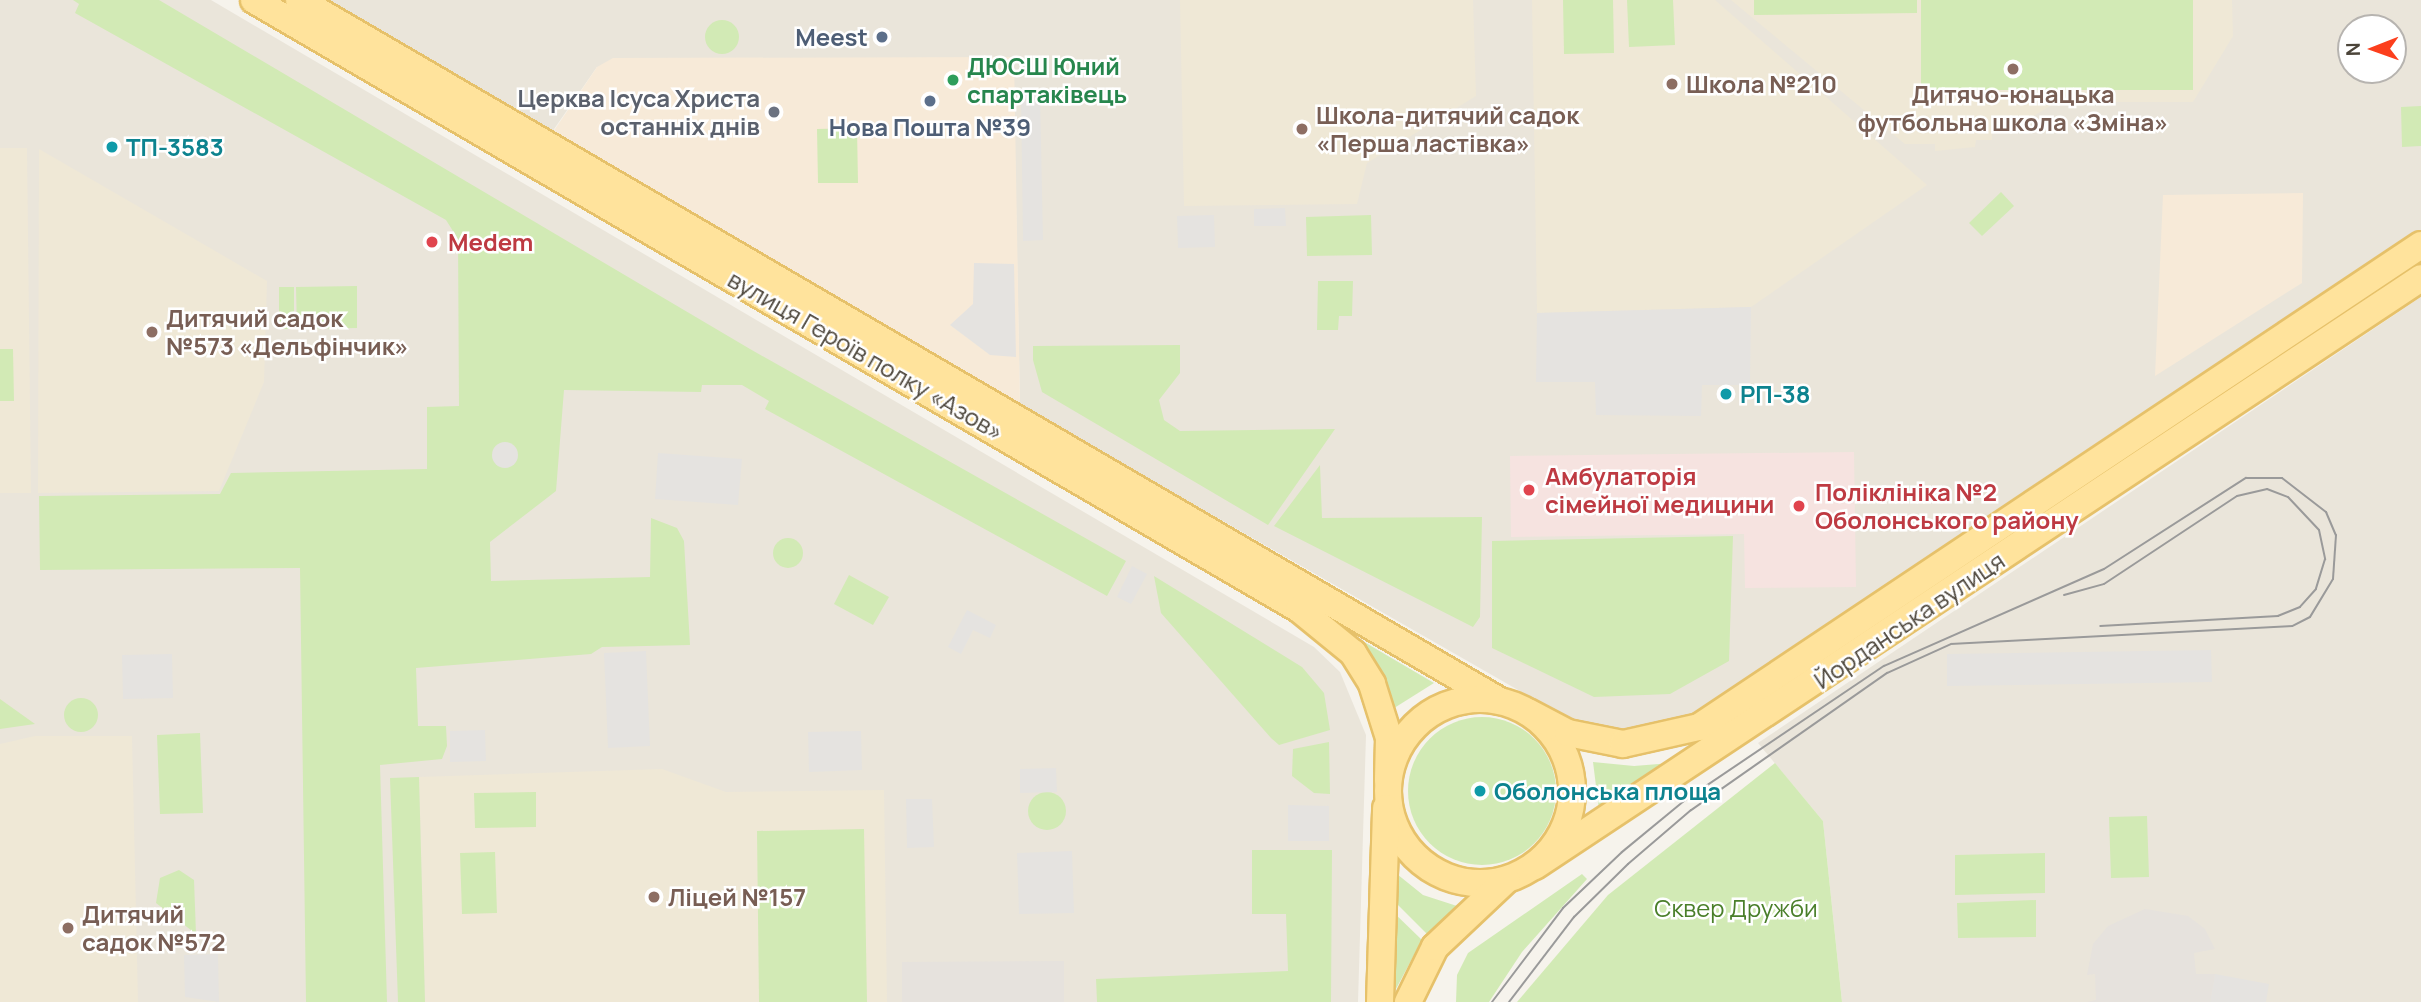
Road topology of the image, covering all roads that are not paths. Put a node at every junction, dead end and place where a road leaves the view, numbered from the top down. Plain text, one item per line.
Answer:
1 (254, 0) edge
2 (299, 0) edge
3 (2421, 245) edge
4 (2421, 278) edge
5 (1498, 701) junction
6 (1528, 712) junction
7 (1388, 786) junction
8 (1535, 866) junction
9 (1506, 880) junction
10 (1380, 1002) edge
11 (1408, 1002) edge

1 - 7 main road, вулиця Героїв полку «Азов»
2 - 5 main road, вулиця Героїв полку «Азов»
3 - 6 main road, Йорданська вулиця
4 - 8 main road, Йорданська вулиця
5 - 6 main road
5 - 7 main road
6 - 8 main road
7 - 9 main road
7 - 10 main road, вулиця Героїв полку «Азов»
8 - 9 main road
9 - 11 main road

